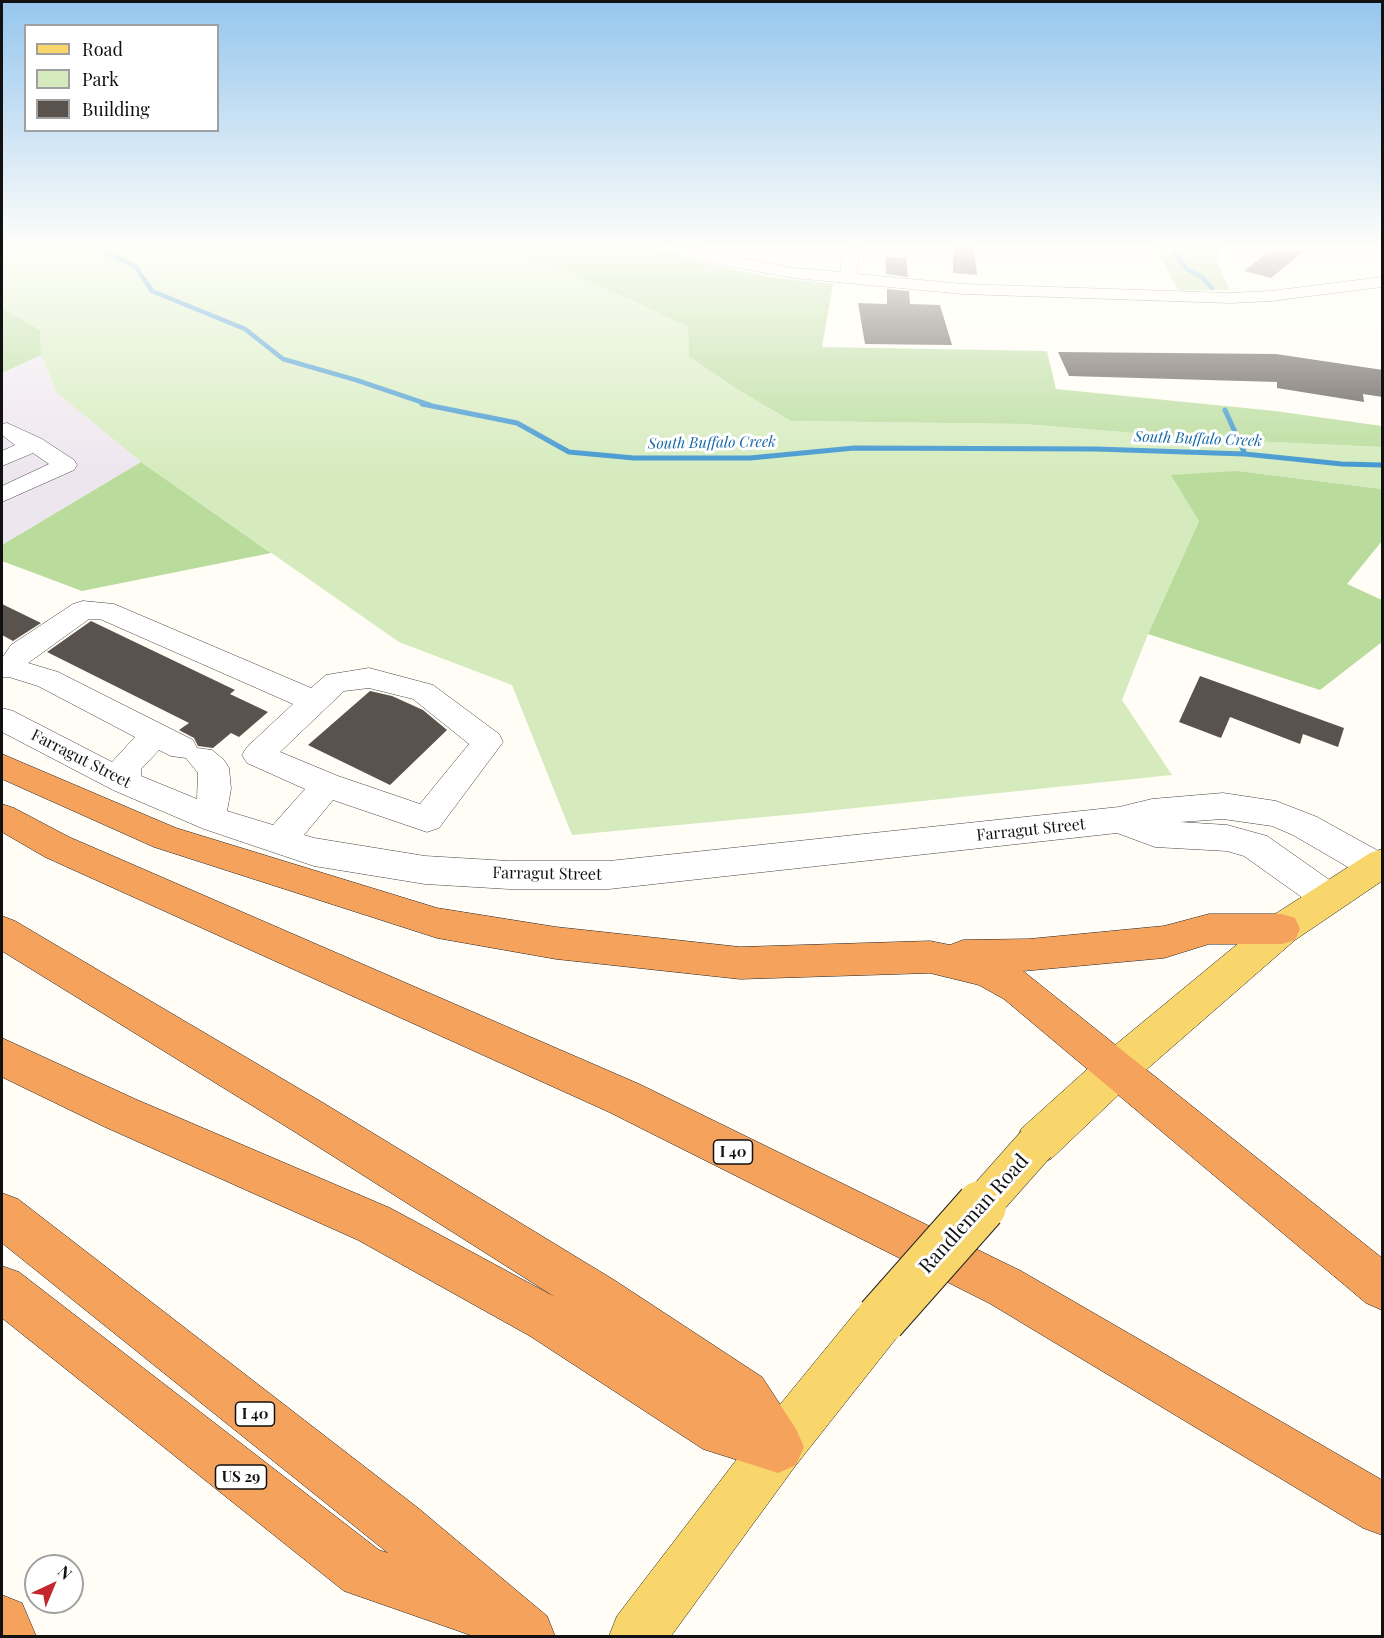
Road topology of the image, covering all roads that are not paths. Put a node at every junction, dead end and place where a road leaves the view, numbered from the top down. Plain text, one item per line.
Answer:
1 (3, 428) edge
2 (34, 444) junction
3 (2, 459) edge
4 (2, 495) edge
5 (6, 667) edge
6 (314, 701) junction
7 (2, 719) edge
8 (179, 747) junction
9 (2, 766) edge
10 (124, 782) junction
11 (327, 785) junction
12 (210, 817) junction
13 (2, 818) edge
14 (1119, 820) junction
15 (2, 831) edge
16 (280, 841) junction
17 (57, 848) junction
18 (1380, 865) edge
19 (1329, 898) junction
20 (1282, 929) junction
21 (2, 932) edge
22 (930, 957) junction
23 (2, 1057) edge
24 (1118, 1069) junction
25 (2, 1215) edge
26 (1383, 1287) edge
27 (2, 1289) edge
28 (778, 1446) junction
29 (1383, 1509) edge
30 (2, 1623) edge
31 (516, 1628) edge
32 (8, 1636) edge
33 (637, 1636) edge

1 - 2 street
2 - 3 street
2 - 4 street
5 - 6 street
5 - 8 street
6 - 11 street
6 - 11 street
7 - 10 street, Farragut Street
8 - 10 street
8 - 12 street
9 - 22 highway
10 - 12 street, Farragut Street
11 - 16 street
12 - 16 street, Farragut Street
13 - 17 highway, I 40
14 - 16 street, Farragut Street
14 - 18 street, Farragut Street
14 - 19 street, Farragut Street
15 - 17 highway
17 - 29 highway, I 40
18 - 19 main road, Randleman Road
19 - 20 main road, Randleman Road
20 - 22 highway
20 - 24 main road, Randleman Road
21 - 28 highway
22 - 24 highway
23 - 28 highway
24 - 26 highway
24 - 28 main road, Randleman Road, bridge
25 - 31 highway, I 40
27 - 31 highway, US 29
28 - 33 main road, Randleman Road
30 - 32 highway

